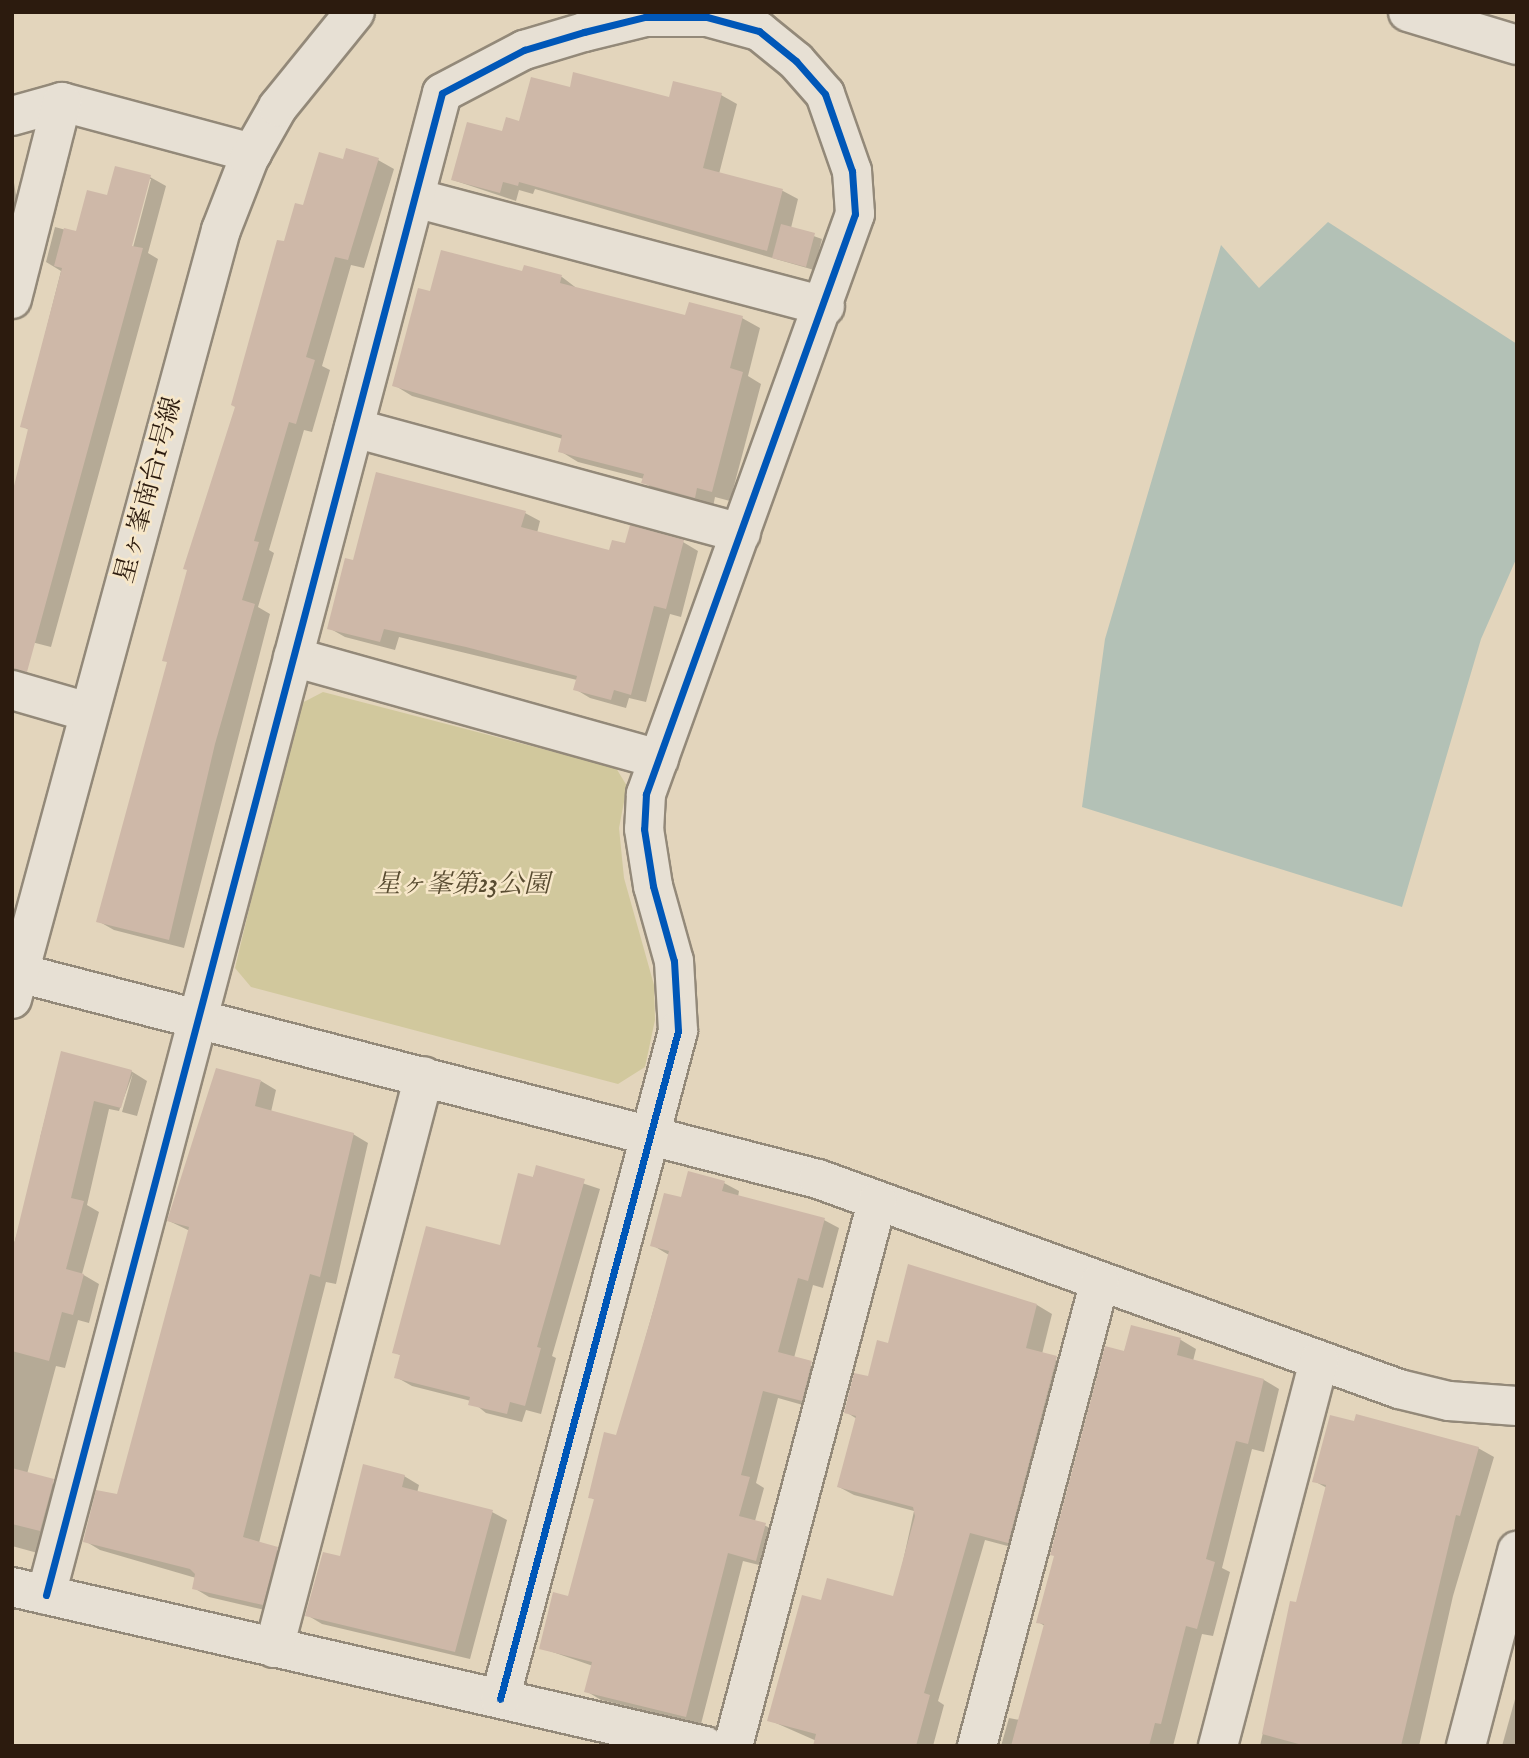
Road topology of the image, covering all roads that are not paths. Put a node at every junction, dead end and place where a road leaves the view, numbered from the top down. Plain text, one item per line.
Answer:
1 (355, 12) edge
2 (1408, 12) edge
3 (1517, 45) edge
4 (62, 102) junction
5 (12, 116) edge
6 (252, 153) junction
7 (415, 198) junction
8 (12, 299) edge
9 (825, 306) junction
10 (354, 428) junction
11 (741, 533) junction
12 (293, 657) junction
13 (12, 690) edge
14 (88, 712) junction
15 (659, 759) junction
16 (16, 986) edge
17 (198, 1018) junction
18 (424, 1076) junction
19 (651, 1133) junction
20 (877, 1202) junction
21 (1099, 1283) junction
22 (1319, 1361) junction
23 (1517, 1406) edge
24 (1517, 1551) edge
25 (29, 1591) edge
26 (274, 1648) junction
27 (500, 1699) junction
28 (705, 1746) edge
29 (733, 1746) edge
30 (977, 1746) edge
31 (1218, 1746) edge
32 (1466, 1746) edge

1 - 6 street, 星ヶ峯南台1号線
2 - 3 street
4 - 5 street
4 - 6 street
4 - 8 street
6 - 14 street, 星ヶ峯南台1号線
7 - 9 street
7 - 9 street
7 - 10 street
9 - 11 street
10 - 11 street
10 - 12 street
11 - 15 street
12 - 15 street
12 - 17 street
13 - 14 street
14 - 16 street, 星ヶ峯南台1号線
15 - 19 street
16 - 17 street
17 - 18 street
17 - 25 street
18 - 19 street
18 - 26 street
19 - 20 street
19 - 27 street
20 - 21 street
20 - 29 street
21 - 22 street
21 - 30 street
22 - 23 street
22 - 31 street
24 - 32 street
25 - 26 street
26 - 27 street
27 - 28 street

